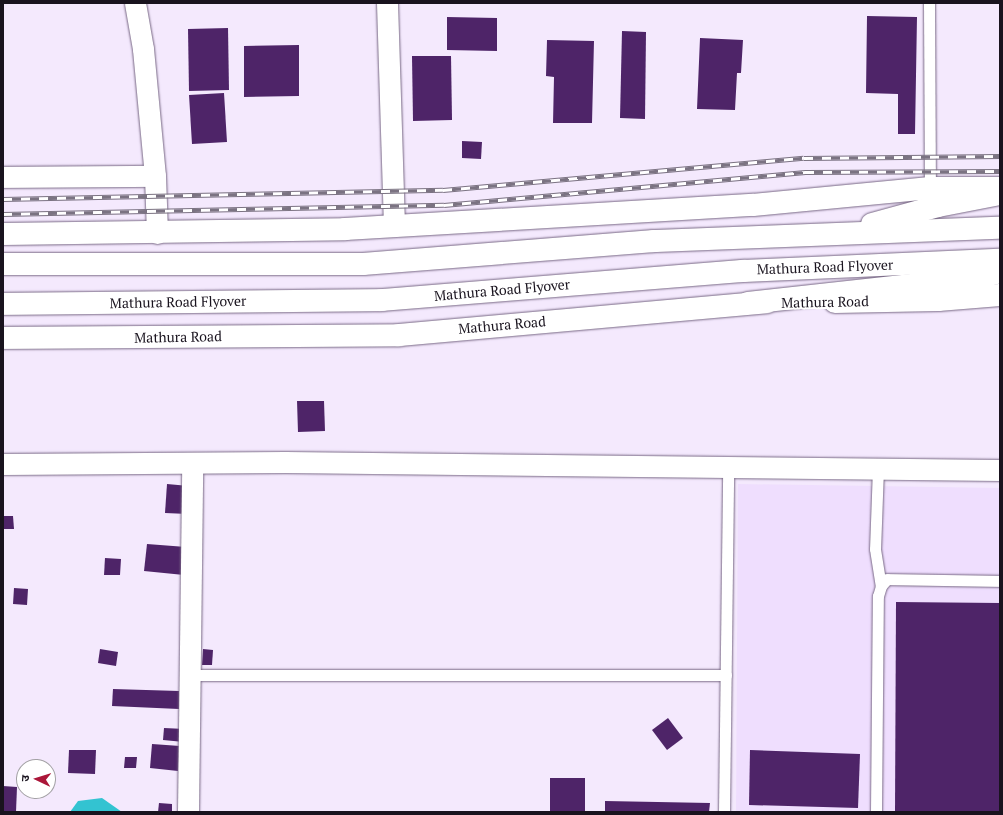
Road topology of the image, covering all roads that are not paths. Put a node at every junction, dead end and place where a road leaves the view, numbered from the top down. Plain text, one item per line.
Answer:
1 (135, 3) edge
2 (387, 3) edge
3 (929, 3) edge
4 (155, 176) junction
5 (3, 177) edge
6 (930, 188) junction
7 (1000, 188) edge
8 (1000, 194) edge
9 (394, 226) junction
10 (1000, 228) edge
11 (157, 233) junction
12 (3, 234) edge
13 (834, 234) junction
14 (1000, 260) edge
15 (3, 264) edge
16 (1000, 272) edge
17 (1000, 295) edge
18 (748, 303) junction
19 (3, 304) edge
20 (3, 338) edge
21 (192, 463) junction
22 (3, 464) edge
23 (728, 466) junction
24 (878, 468) junction
25 (1000, 470) edge
26 (1000, 581) edge
27 (881, 586) junction
28 (190, 674) junction
29 (726, 675) junction
30 (188, 812) edge
31 (724, 812) edge
32 (876, 812) edge

1 - 4 street
2 - 9 street
3 - 6 lane
4 - 5 street
4 - 11 street
6 - 7 main road
6 - 9 main road
8 - 13 main road
9 - 11 main road
10 - 13 main road
11 - 12 main road
13 - 15 main road
14 - 19 main road, Mathura Road Flyover
16 - 18 main road
17 - 18 main road, Mathura Road
18 - 20 main road, Mathura Road
21 - 22 street
21 - 23 street
21 - 28 street
23 - 24 street
23 - 29 lane
24 - 25 street
24 - 27 lane
26 - 27 lane
27 - 32 lane
28 - 29 lane
28 - 30 street
29 - 31 lane

